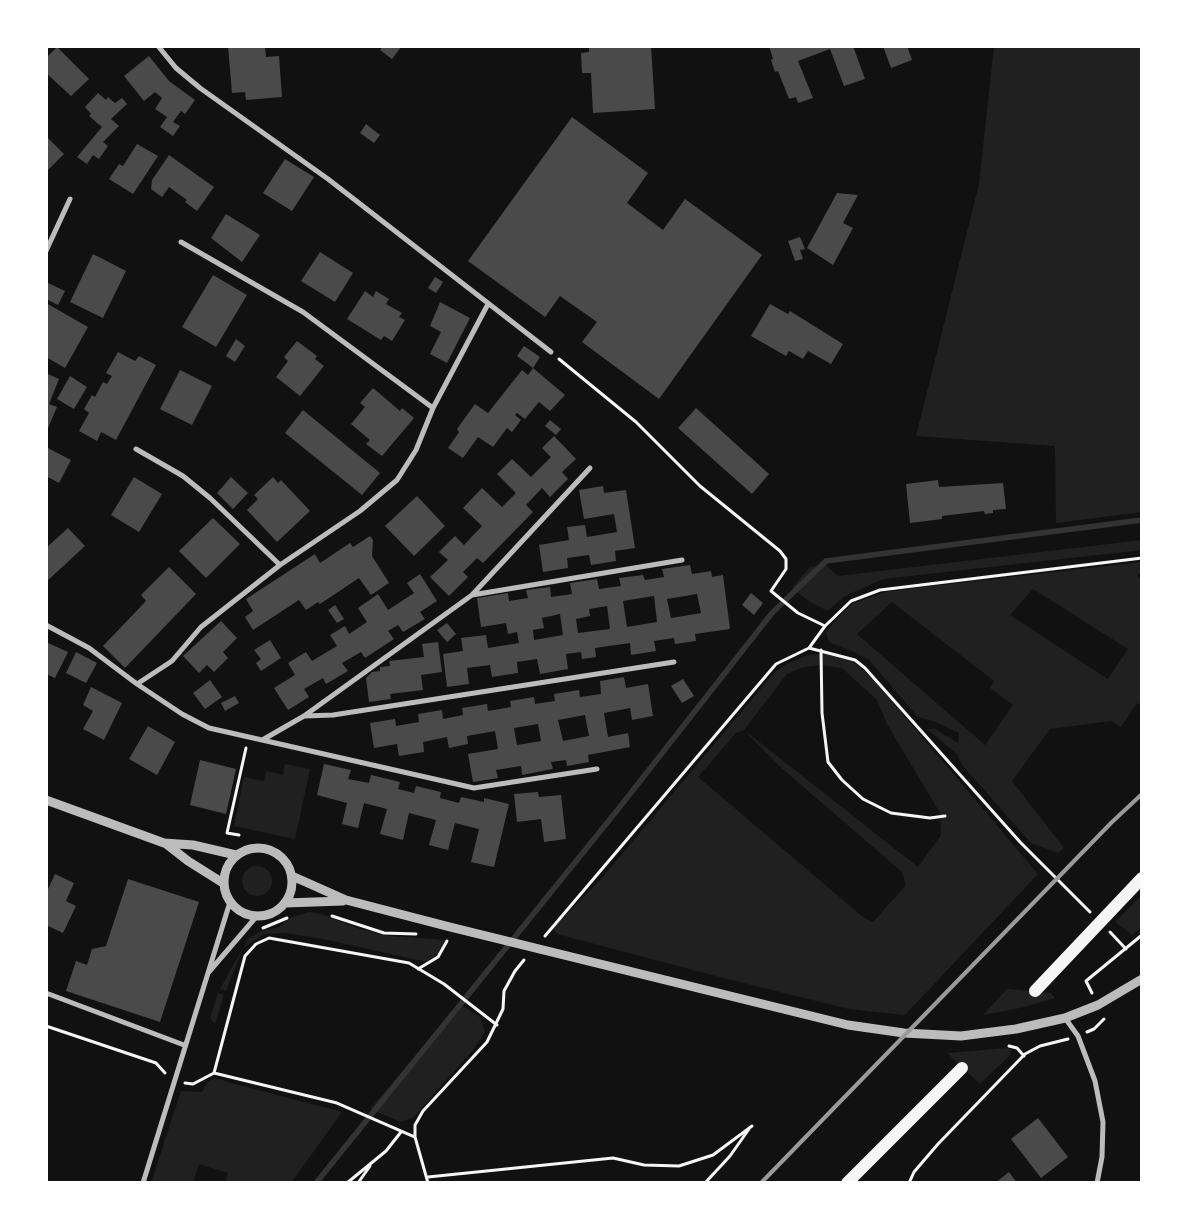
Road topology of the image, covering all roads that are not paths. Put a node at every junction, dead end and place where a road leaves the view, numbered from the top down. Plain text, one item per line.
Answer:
1 (158, 46) edge
2 (70, 199) dead end
3 (181, 242) dead end
4 (46, 251) edge
5 (488, 304) junction
6 (551, 352) road end
7 (433, 408) junction
8 (136, 449) dead end
9 (590, 468) dead end
10 (682, 560) dead end
11 (280, 565) junction
12 (472, 595) junction
13 (46, 625) edge
14 (674, 662) dead end
15 (136, 684) junction
16 (304, 716) junction
17 (264, 739) junction
18 (597, 769) dead end
19 (46, 800) edge
20 (164, 842) junction
21 (236, 855) junction
22 (292, 876) junction
23 (1142, 878) edge
24 (223, 883) junction
25 (346, 900) junction
26 (230, 902) junction
27 (285, 903) junction
28 (256, 917) junction
29 (208, 973) junction
30 (1142, 979) edge
31 (1035, 991) dead end
32 (46, 993) edge
33 (1065, 1018) junction
34 (184, 1045) junction
35 (962, 1068) dead end
36 (143, 1183) edge
37 (847, 1183) edge
38 (1097, 1183) edge

1 - 5 street
2 - 4 street
3 - 7 street
5 - 6 street
5 - 7 street
7 - 11 street
8 - 11 street
9 - 12 street
10 - 12 street
11 - 15 street
12 - 16 street
13 - 15 street
14 - 16 street
15 - 17 street
16 - 17 street
17 - 18 street
19 - 20 street
20 - 21 street
20 - 24 street
21 - 22 street
21 - 24 street
22 - 25 street
22 - 27 street
23 - 31 main road
24 - 26 street
25 - 27 street
25 - 33 street
26 - 28 street
26 - 29 street
27 - 28 street
28 - 29 street
29 - 34 street
30 - 33 street
32 - 34 street
33 - 38 street
34 - 36 street
35 - 37 main road

